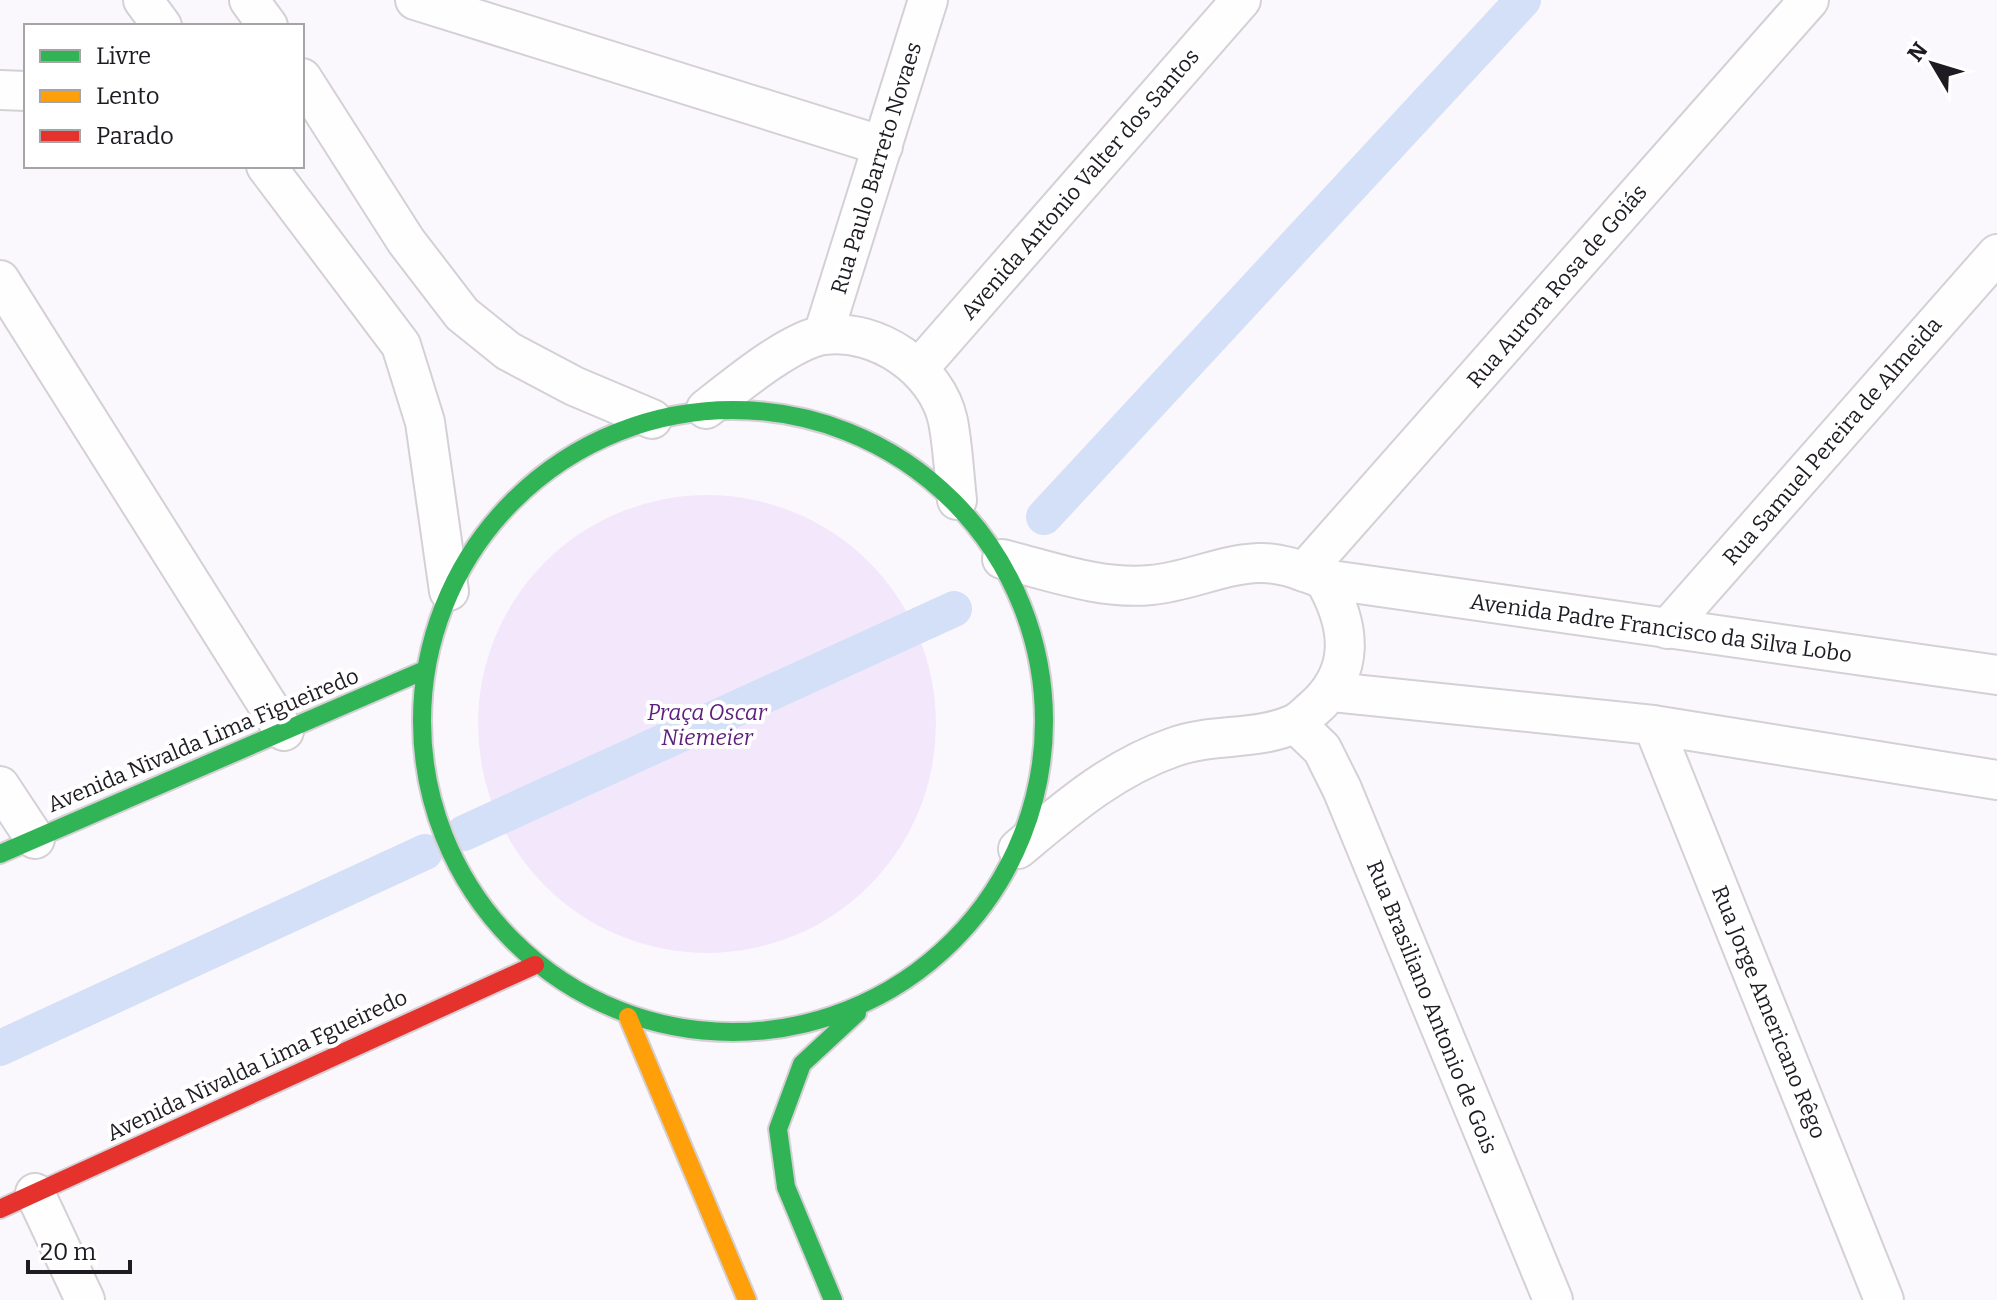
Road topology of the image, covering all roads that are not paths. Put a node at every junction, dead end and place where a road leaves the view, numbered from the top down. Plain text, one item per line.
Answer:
1 (143, 0) edge
2 (415, 0) edge
3 (928, 0) edge
4 (1241, 0) edge
5 (1809, 0) edge
6 (161, 24) edge
7 (304, 81) edge
8 (0, 90) edge
9 (24, 91) edge
10 (883, 146) junction
11 (268, 168) edge
12 (1997, 254) edge
13 (0, 280) edge
14 (823, 335) junction
15 (920, 367) junction
16 (706, 409) junction
17 (652, 419) junction
18 (957, 500) junction
19 (1002, 559) junction
20 (1314, 576) junction
21 (449, 591) junction
22 (1667, 629) junction
23 (425, 670) junction
24 (1997, 675) edge
25 (1333, 692) junction
26 (1296, 724) junction
27 (1653, 725) junction
28 (284, 731) junction
29 (1997, 780) edge
30 (0, 786) edge
31 (35, 839) junction
32 (1018, 849) junction
33 (0, 854) edge
34 (535, 965) junction
35 (865, 1005) junction
36 (628, 1017) junction
37 (35, 1193) junction
38 (0, 1209) edge
39 (85, 1300) edge
40 (747, 1300) edge
41 (833, 1300) edge
42 (1553, 1300) edge
43 (1884, 1300) edge

1 - 6 street
2 - 10 street
3 - 10 street, Rua Paulo Barreto Novaes
4 - 15 street, Avenida Antonio Valter dos Santos
5 - 20 street, Rua Aurora Rosa de Goiás
7 - 17 street
8 - 9 street
10 - 14 street, Rua Paulo Barreto Novaes
11 - 21 street
12 - 22 street, Rua Samuel Pereira de Almeida
13 - 28 street
14 - 15 street
14 - 16 street
15 - 18 street
16 - 17 street
16 - 18 street
17 - 21 street
18 - 19 street
19 - 20 street, Avenida Padre Francisco da Silva Lobo
19 - 32 street
20 - 22 street, Avenida Padre Francisco da Silva Lobo
20 - 25 street
21 - 23 street
22 - 24 street, Avenida Padre Francisco da Silva Lobo
23 - 28 street, Avenida Nivalda Lima Figueiredo
23 - 34 street
25 - 26 street
25 - 27 street
26 - 32 street
26 - 42 street, Rua Brasiliano Antonio de Gois
27 - 29 street
27 - 43 street, Rua Jorge Americano Rêgo
28 - 31 street, Avenida Nivalda Lima Figueiredo
30 - 31 street
31 - 33 street, Avenida Nivalda Lima Figueiredo
32 - 35 street
34 - 36 street
34 - 37 street, Avenida Nivalda Lima Fgueiredo
35 - 36 street
35 - 41 street
36 - 40 street
37 - 38 street, Avenida Nivalda Lima Fgueiredo
37 - 39 street

